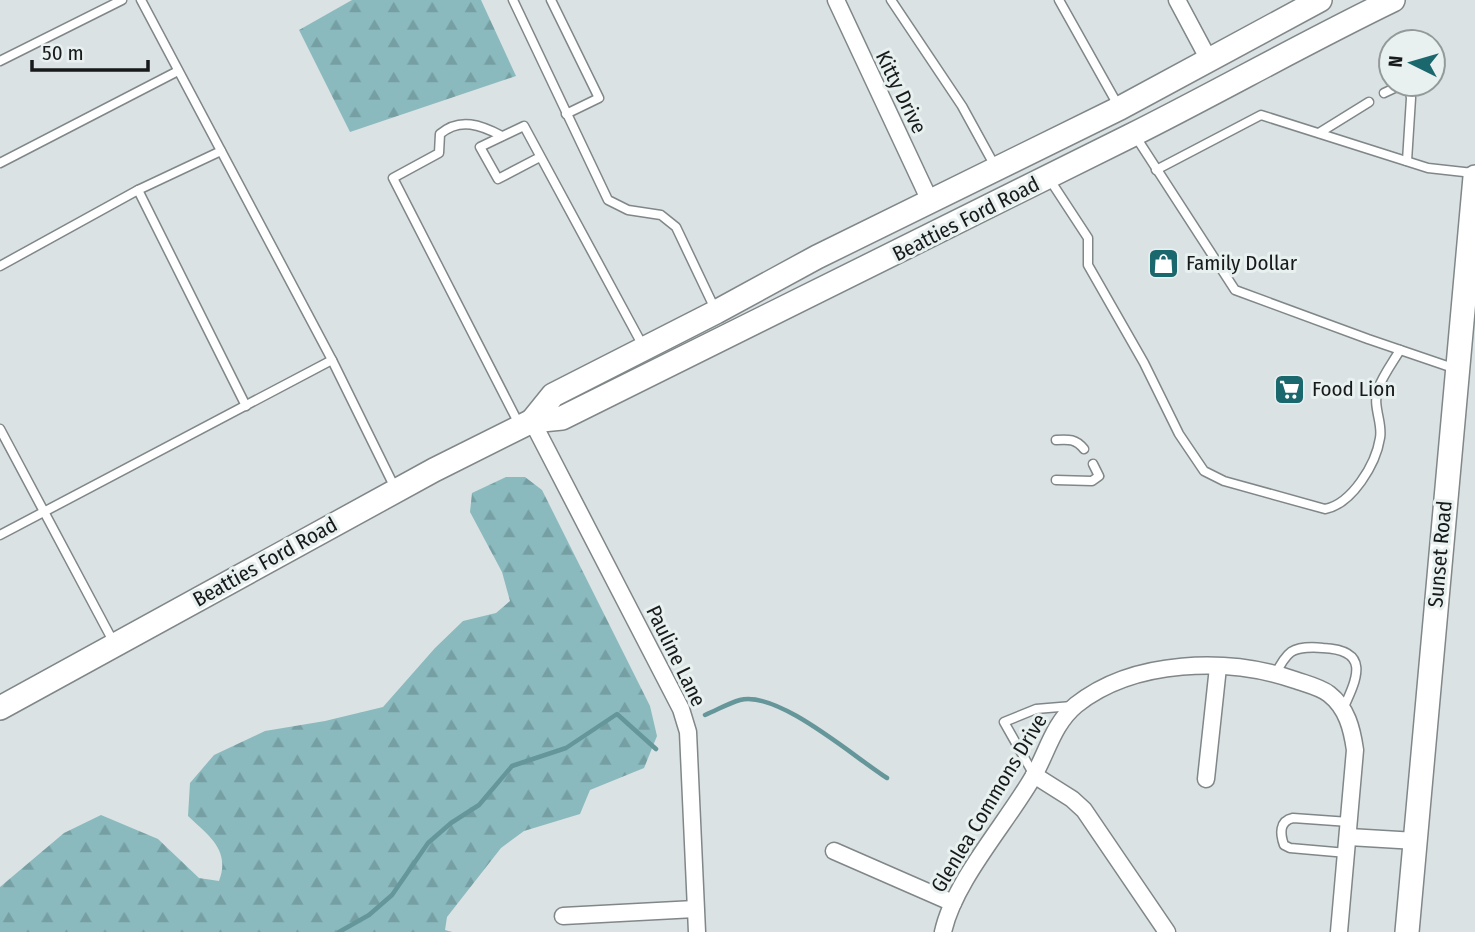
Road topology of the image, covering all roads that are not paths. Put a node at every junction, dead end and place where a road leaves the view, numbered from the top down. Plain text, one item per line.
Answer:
1 (122, 0) edge
2 (141, 0) edge
3 (513, 0) edge
4 (551, 0) edge
5 (836, 0) edge
6 (891, 0) edge
7 (1059, 0) edge
8 (1177, 0) edge
9 (1320, 0) edge
10 (1393, 0) edge
11 (1209, 60) junction
12 (0, 61) edge
13 (178, 71) junction
14 (1411, 98) edge
15 (1369, 102) dead end
16 (1120, 108) junction
17 (566, 114) junction
18 (1319, 133) junction
19 (1134, 134) junction
20 (502, 136) junction
21 (221, 151) junction
22 (540, 157) junction
23 (1407, 161) junction
24 (0, 163) edge
25 (996, 168) junction
26 (1156, 170) junction
27 (1475, 175) edge
28 (1048, 177) junction
29 (138, 190) junction
30 (930, 201) junction
31 (0, 266) edge
32 (716, 312) junction
33 (644, 348) junction
34 (1400, 350) junction
35 (332, 360) junction
36 (1457, 369) junction
37 (246, 406) junction
38 (526, 424) junction
39 (0, 429) edge
40 (1056, 440) dead end
41 (1084, 449) dead end
42 (1093, 464) dead end
43 (1056, 480) dead end
44 (396, 490) junction
45 (43, 511) junction
46 (0, 535) edge
47 (115, 645) junction
48 (1218, 667) junction
49 (1275, 674) junction
50 (1075, 706) junction
51 (0, 708) edge
52 (1342, 709) junction
53 (1034, 775) junction
54 (1206, 779) dead end
55 (1348, 837) junction
56 (1416, 841) junction
57 (834, 851) dead end
58 (953, 902) junction
59 (695, 909) junction
60 (564, 916) dead end
61 (696, 932) edge
62 (943, 932) edge
63 (1167, 932) edge
64 (1339, 932) edge
65 (1407, 932) edge

1 - 12 lane
2 - 13 lane
3 - 17 lane
4 - 17 lane
5 - 30 street, Kitty Drive
6 - 25 lane
7 - 16 lane
8 - 11 street
9 - 11 main road, Beatties Ford Road
10 - 19 main road, Beatties Ford Road
11 - 16 main road, Beatties Ford Road
13 - 21 lane
13 - 24 lane
14 - 23 lane
15 - 18 lane
16 - 25 main road, Beatties Ford Road
17 - 32 lane
18 - 23 lane
18 - 26 lane
19 - 26 lane
19 - 28 main road, Beatties Ford Road
20 - 22 lane
20 - 22 lane
20 - 38 lane
21 - 29 lane
21 - 35 lane
22 - 33 lane
23 - 27 lane
25 - 30 main road, Beatties Ford Road
26 - 34 lane
27 - 36 main road, Sunset Road
28 - 34 lane
28 - 38 main road, Beatties Ford Road
29 - 31 lane
29 - 37 lane
30 - 32 main road, Beatties Ford Road
32 - 33 main road, Beatties Ford Road
33 - 38 main road, Beatties Ford Road
34 - 36 lane
35 - 37 lane
35 - 44 lane
36 - 56 main road, Sunset Road
37 - 45 lane
38 - 44 main road, Beatties Ford Road
38 - 59 street, Pauline Lane
39 - 45 lane
40 - 41 lane
42 - 43 lane
44 - 47 main road, Beatties Ford Road
45 - 46 lane
45 - 47 lane
47 - 51 main road, Beatties Ford Road
48 - 49 street, Glenlea Commons Drive
48 - 50 street, Glenlea Commons Drive
48 - 54 street
49 - 52 street, Glenlea Commons Drive
49 - 52 lane
50 - 53 street, Glenlea Commons Drive
50 - 53 lane
52 - 55 street, Glenlea Commons Drive
53 - 58 street, Glenlea Commons Drive
53 - 63 street
55 - 55 lane
55 - 56 street
55 - 64 street, Glenlea Commons Drive
56 - 65 main road, Sunset Road
57 - 58 street
58 - 62 street, Glenlea Commons Drive
59 - 60 street
59 - 61 street, Pauline Lane

